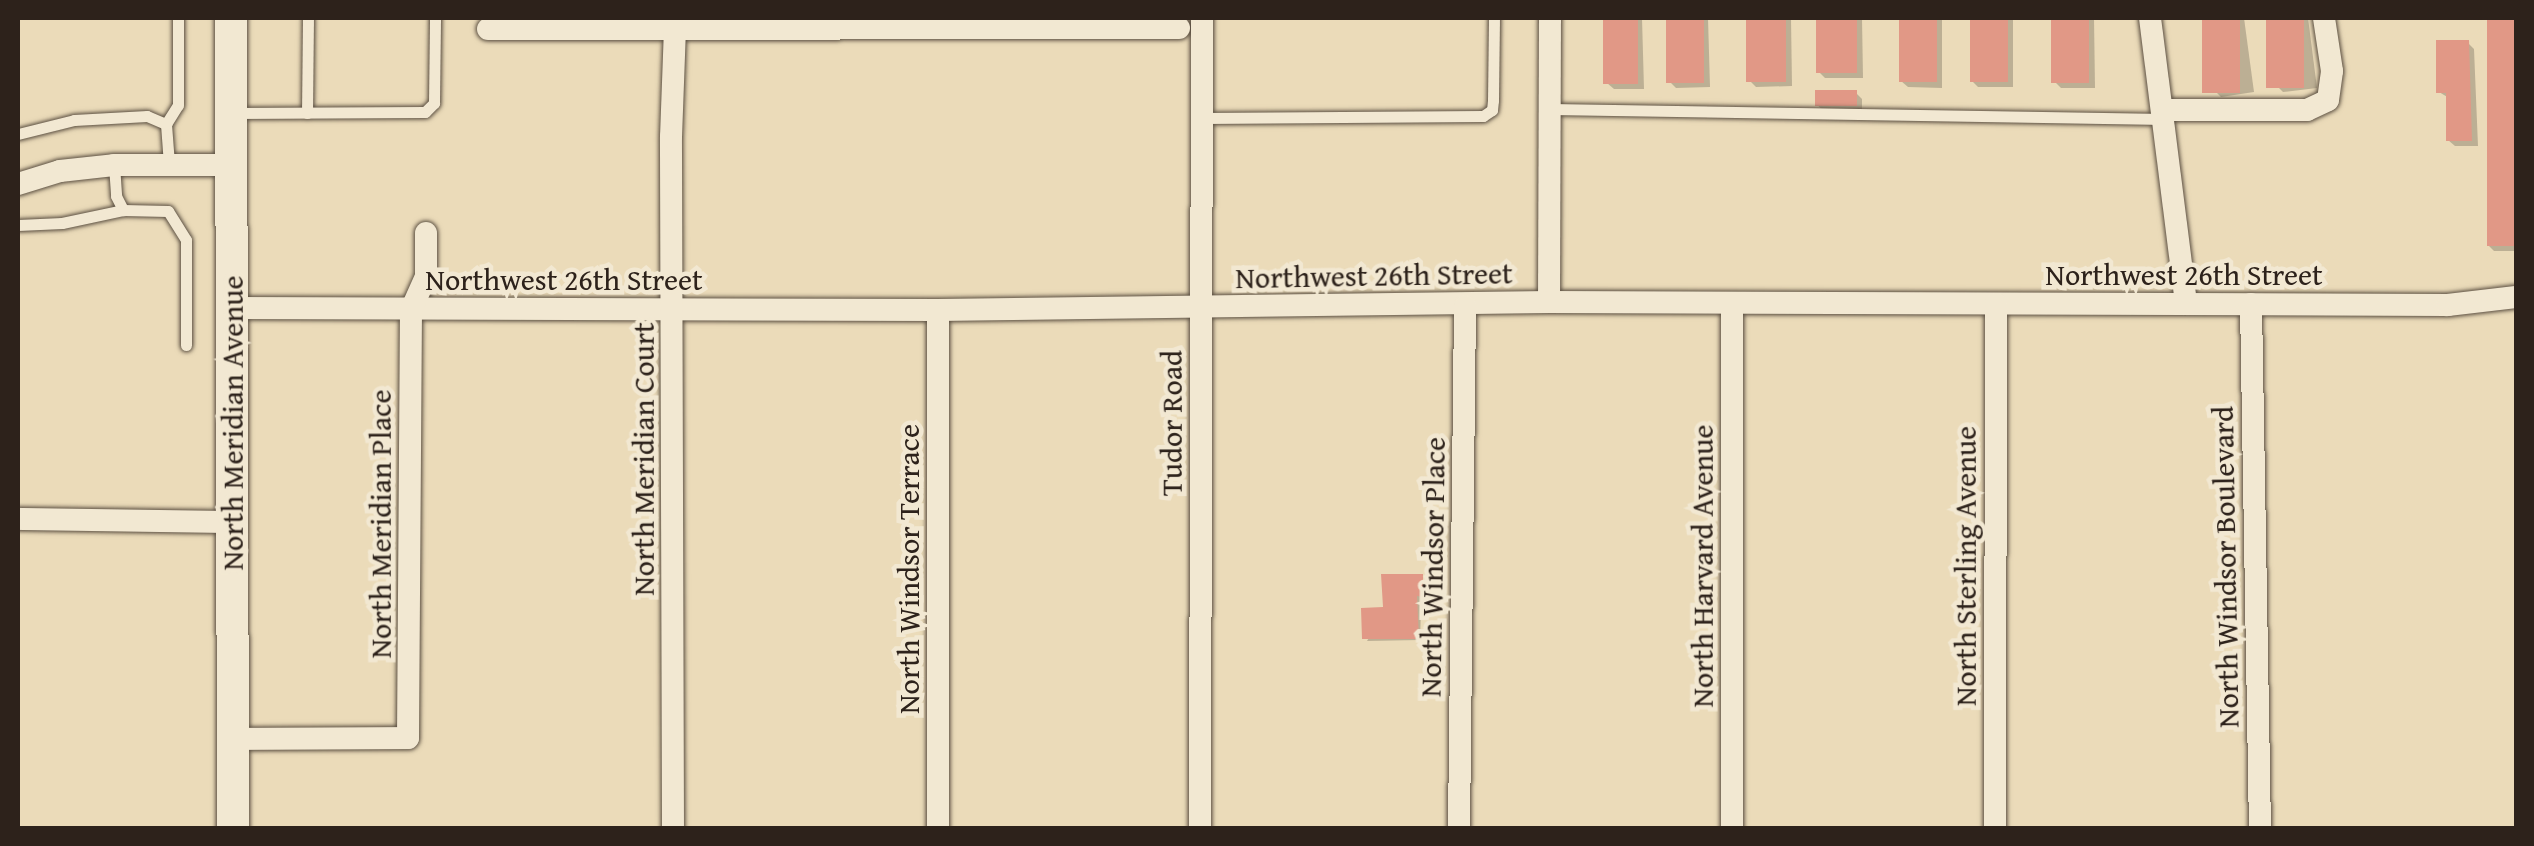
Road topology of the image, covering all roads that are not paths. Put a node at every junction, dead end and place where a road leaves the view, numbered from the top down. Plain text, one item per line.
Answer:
1 (178, 18) edge
2 (231, 18) edge
3 (308, 18) edge
4 (435, 18) edge
5 (1202, 18) edge
6 (1494, 18) edge
7 (1550, 18) edge
8 (2150, 18) edge
9 (2324, 18) edge
10 (1179, 28) dead end
11 (488, 29) dead end
12 (675, 30) junction
13 (1550, 109) junction
14 (307, 113) junction
15 (231, 114) junction
16 (2164, 114) junction
17 (166, 124) junction
18 (1202, 128) junction
19 (18, 134) edge
20 (114, 164) junction
21 (169, 164) junction
22 (231, 164) junction
23 (18, 184) edge
24 (123, 210) junction
25 (18, 225) edge
26 (426, 233) dead end
27 (2516, 297) edge
28 (1549, 302) junction
29 (1732, 304) junction
30 (1996, 304) junction
31 (2186, 304) junction
32 (2251, 304) junction
33 (1465, 306) junction
34 (1202, 307) junction
35 (232, 308) junction
36 (672, 308) junction
37 (412, 310) junction
38 (938, 310) junction
39 (186, 346) dead end
40 (18, 519) edge
41 (232, 522) junction
42 (234, 738) junction
43 (234, 828) edge
44 (674, 828) edge
45 (938, 828) edge
46 (1200, 828) edge
47 (1460, 828) edge
48 (1732, 828) edge
49 (1994, 828) edge
50 (2260, 828) edge

1 - 17 lane
2 - 15 main road, North Meridian Avenue
3 - 14 lane
4 - 14 lane
5 - 18 street, Tudor Road
6 - 18 lane
7 - 13 street
8 - 16 street
9 - 16 street
10 - 12 street
11 - 12 street
12 - 36 street, North Meridian Court
13 - 16 lane
13 - 28 street
14 - 15 lane
15 - 22 main road, North Meridian Avenue
16 - 31 street
17 - 19 lane
17 - 21 lane
18 - 34 street, Tudor Road
20 - 21 street
20 - 23 street
20 - 24 lane
21 - 22 street
22 - 35 main road, North Meridian Avenue
24 - 25 lane
24 - 39 lane
26 - 37 street, North Meridian Place
27 - 32 street, Northwest 26th Street
28 - 29 street, Northwest 26th Street
28 - 33 street, Northwest 26th Street
29 - 30 street, Northwest 26th Street
29 - 48 street, North Harvard Avenue
30 - 31 street, Northwest 26th Street
30 - 49 street, North Sterling Avenue
31 - 32 street, Northwest 26th Street
32 - 50 street, North Windsor Boulevard
33 - 34 street, Northwest 26th Street
33 - 47 street, North Windsor Place
34 - 38 street, Northwest 26th Street
34 - 46 street, Tudor Road
35 - 37 street, Northwest 26th Street
35 - 41 main road, North Meridian Avenue
36 - 37 street, Northwest 26th Street
36 - 38 street, Northwest 26th Street
36 - 44 street, North Meridian Court
37 - 42 street, North Meridian Place
38 - 45 street, North Windsor Terrace
40 - 41 street
41 - 42 main road, North Meridian Avenue
42 - 43 main road, North Meridian Avenue

